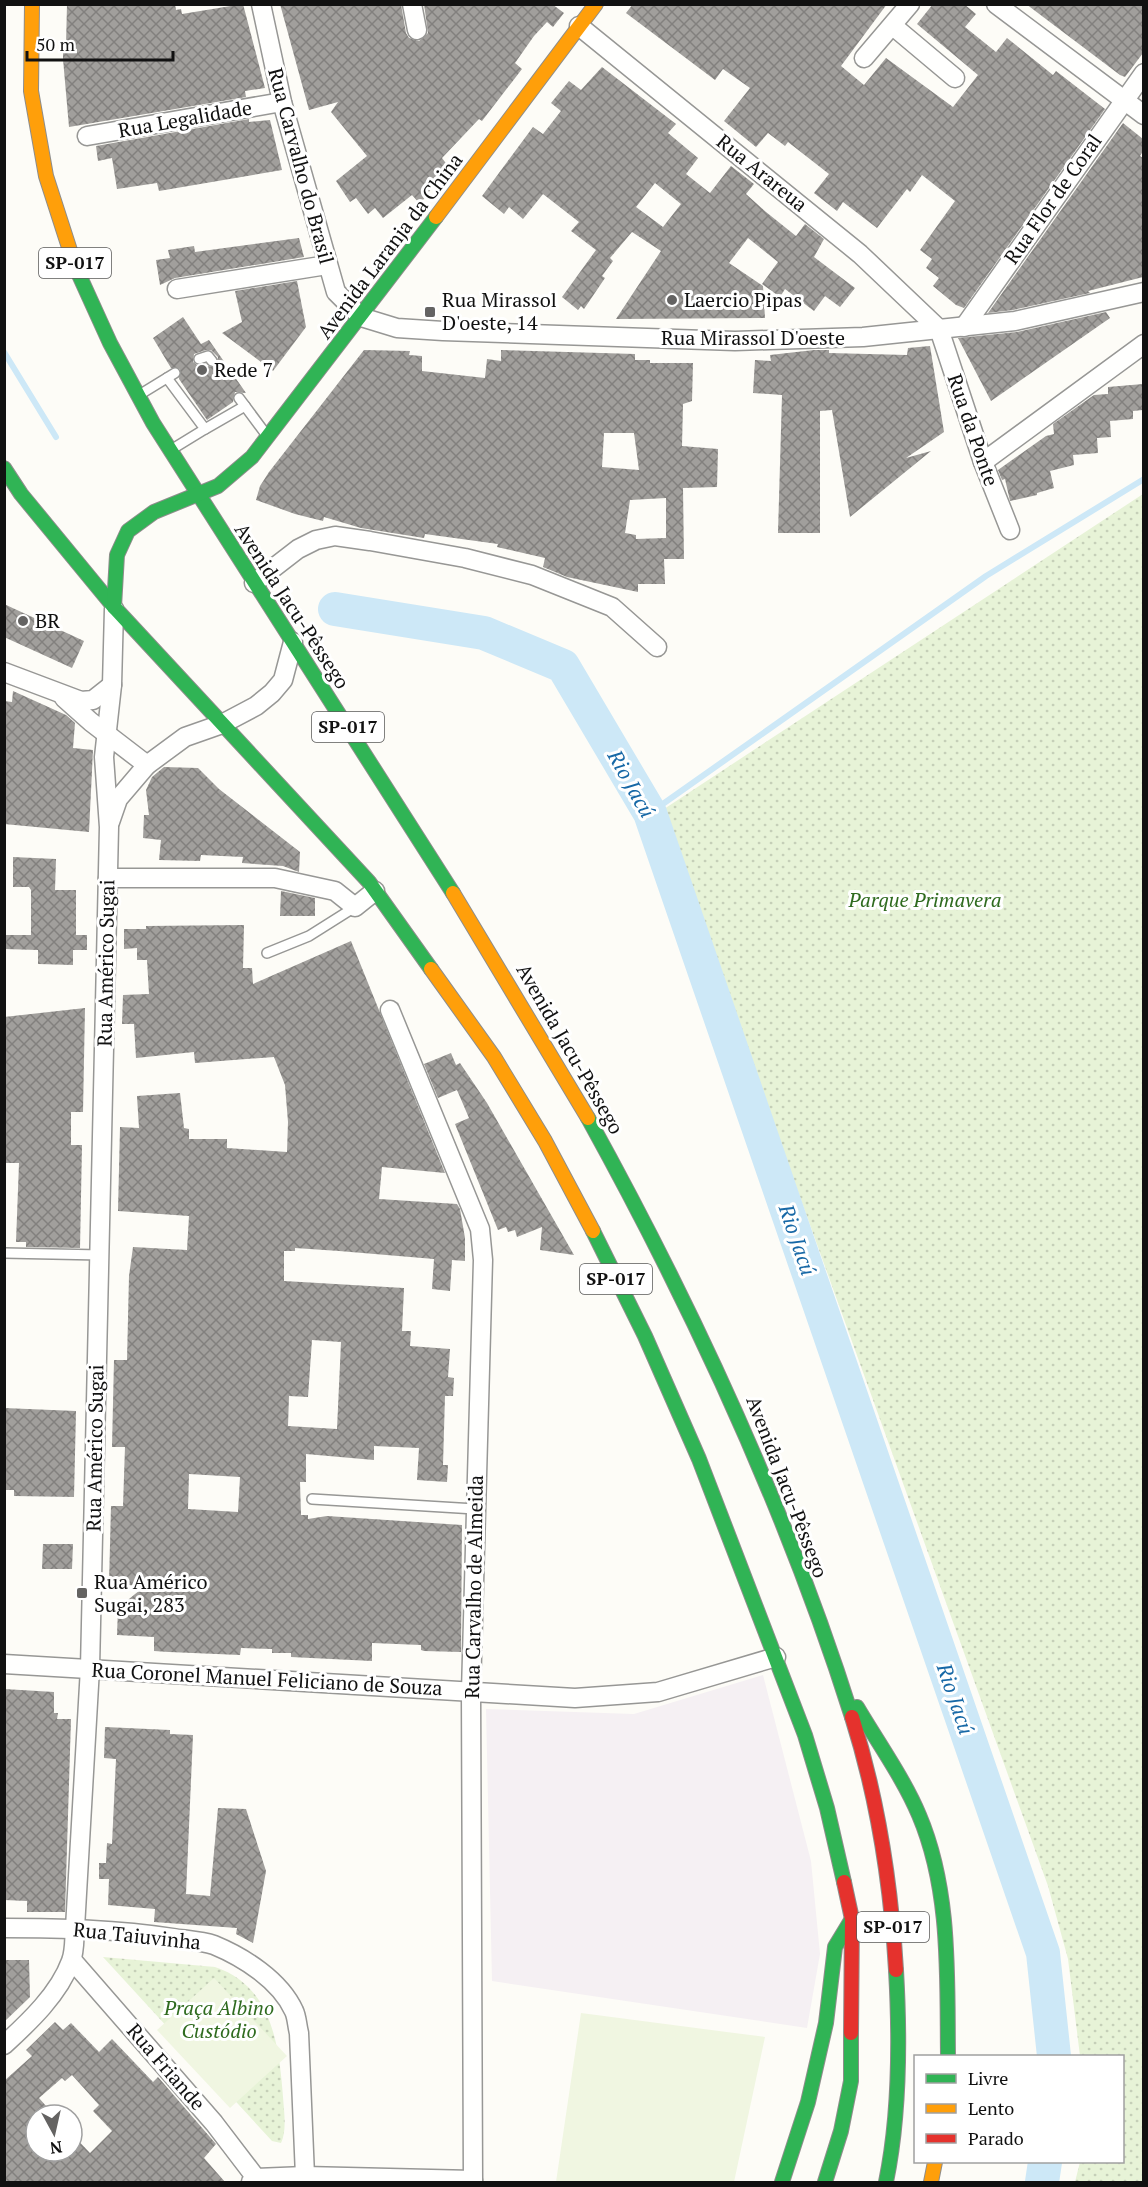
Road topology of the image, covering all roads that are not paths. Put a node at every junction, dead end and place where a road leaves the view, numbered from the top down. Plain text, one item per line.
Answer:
1 (32, 4) edge
2 (261, 4) edge
3 (412, 4) edge
4 (597, 4) edge
5 (910, 4) edge
6 (996, 4) edge
7 (579, 26) junction
8 (893, 26) junction
9 (417, 30) dead end
10 (864, 58) dead end
11 (1143, 73) edge
12 (955, 78) dead end
13 (1124, 98) junction
14 (282, 102) junction
15 (1143, 115) edge
16 (87, 136) dead end
17 (327, 265) junction
18 (177, 289) dead end
19 (1143, 292) edge
20 (361, 316) junction
21 (963, 327) junction
22 (939, 329) junction
23 (1143, 344) edge
24 (199, 359) dead end
25 (212, 361) dead end
26 (136, 396) junction
27 (205, 429) junction
28 (269, 438) junction
29 (171, 450) junction
30 (983, 462) junction
31 (4, 468) edge
32 (200, 496) junction
33 (1010, 530) dead end
34 (254, 583) junction
35 (114, 607) junction
36 (292, 642) junction
37 (657, 647) dead end
38 (4, 672) edge
39 (112, 686) junction
40 (61, 694) junction
41 (222, 724) junction
42 (106, 733) junction
43 (147, 765) junction
44 (109, 827) junction
45 (108, 878) junction
46 (375, 891) junction
47 (355, 907) junction
48 (267, 953) dead end
49 (390, 1010) dead end
50 (4, 1253) edge
51 (101, 1255) junction
52 (312, 1499) dead end
53 (475, 1509) junction
54 (776, 1657) junction
55 (4, 1664) edge
56 (90, 1668) junction
57 (839, 1677) junction
58 (471, 1692) junction
59 (852, 1919) junction
60 (4, 1928) edge
61 (75, 1928) junction
62 (72, 1960) junction
63 (4, 2045) edge
64 (948, 2055) edge
65 (935, 2163) edge
66 (305, 2176) junction
67 (253, 2180) edge
68 (473, 2181) edge
69 (782, 2182) edge
70 (825, 2182) edge
71 (886, 2182) edge
72 (931, 2182) edge

1 - 26 main road, Avenida Jacu-Pêssego / SP-017
2 - 14 street, Rua Carvalho do Brasil
3 - 9 street
4 - 7 main road, Avenida Laranja da China
5 - 8 street
6 - 13 street
7 - 20 main road, Avenida Laranja da China
7 - 22 street, Rua Arareua
8 - 10 street
8 - 12 street
11 - 13 street, Rua Flor de Coral
13 - 15 street
13 - 21 street, Rua Flor de Coral
14 - 16 street, Rua Legalidade
14 - 17 street, Rua Carvalho do Brasil
17 - 18 street
17 - 20 street, Rua Carvalho do Brasil
19 - 21 street, Rua Mirassol D'oeste
20 - 22 street, Rua Mirassol D'oeste
20 - 28 main road, Avenida Laranja da China
21 - 22 street, Rua Mirassol D'oeste
22 - 30 street, Rua da Ponte
23 - 30 street
24 - 25 lane
26 - 27 lane
26 - 29 main road, Avenida Jacu-Pêssego / SP-017
27 - 28 lane
27 - 29 lane
28 - 32 main road, Avenida Laranja da China
29 - 32 main road, Avenida Jacu-Pêssego / SP-017
30 - 33 street, Rua da Ponte
31 - 35 main road, SP-017
32 - 34 main road, Avenida Jacu-Pêssego / SP-017
32 - 35 main road, Rua Américo Sugai
34 - 36 main road, Avenida Jacu-Pêssego / SP-017
34 - 37 street
35 - 39 street, Rua Américo Sugai
35 - 41 main road, SP-017
36 - 41 street, Rua Américo Sugai
36 - 57 main road, Avenida Jacu-Pêssego / SP-017
38 - 40 street
39 - 40 street
39 - 42 street, Rua Américo Sugai
40 - 42 street
41 - 43 street, Rua Américo Sugai
41 - 46 main road, SP-017
42 - 43 street
42 - 44 street, Rua Américo Sugai
43 - 44 street, Rua Américo Sugai
44 - 45 street, Rua Américo Sugai
45 - 47 street
45 - 51 street, Rua Américo Sugai
46 - 47 street
46 - 54 main road, SP-017
47 - 48 lane
49 - 53 street, Rua Carvalho de Almeida
50 - 51 lane
51 - 56 street, Rua Américo Sugai
52 - 53 lane
53 - 58 street, Rua Carvalho de Almeida
54 - 58 street, Rua Coronel Manuel Feliciano de Souza
54 - 59 main road, SP-017
55 - 56 street, Rua Coronel Manuel Feliciano de Souza
56 - 58 street, Rua Coronel Manuel Feliciano de Souza
56 - 61 street, Rua Américo Sugai
57 - 64 main road
57 - 71 main road, Avenida Jacu-Pêssego / SP-017
58 - 68 street, Rua Carvalho de Almeida
59 - 69 main road
59 - 70 main road, SP-017
60 - 61 street, Rua Taiuvinha
61 - 62 street, Rua Américo Sugai
61 - 66 street, Rua Taiuvinha
62 - 63 street, Rua Américo Sugai
62 - 67 street, Rua Friande
65 - 72 main road
66 - 67 street
66 - 68 street

